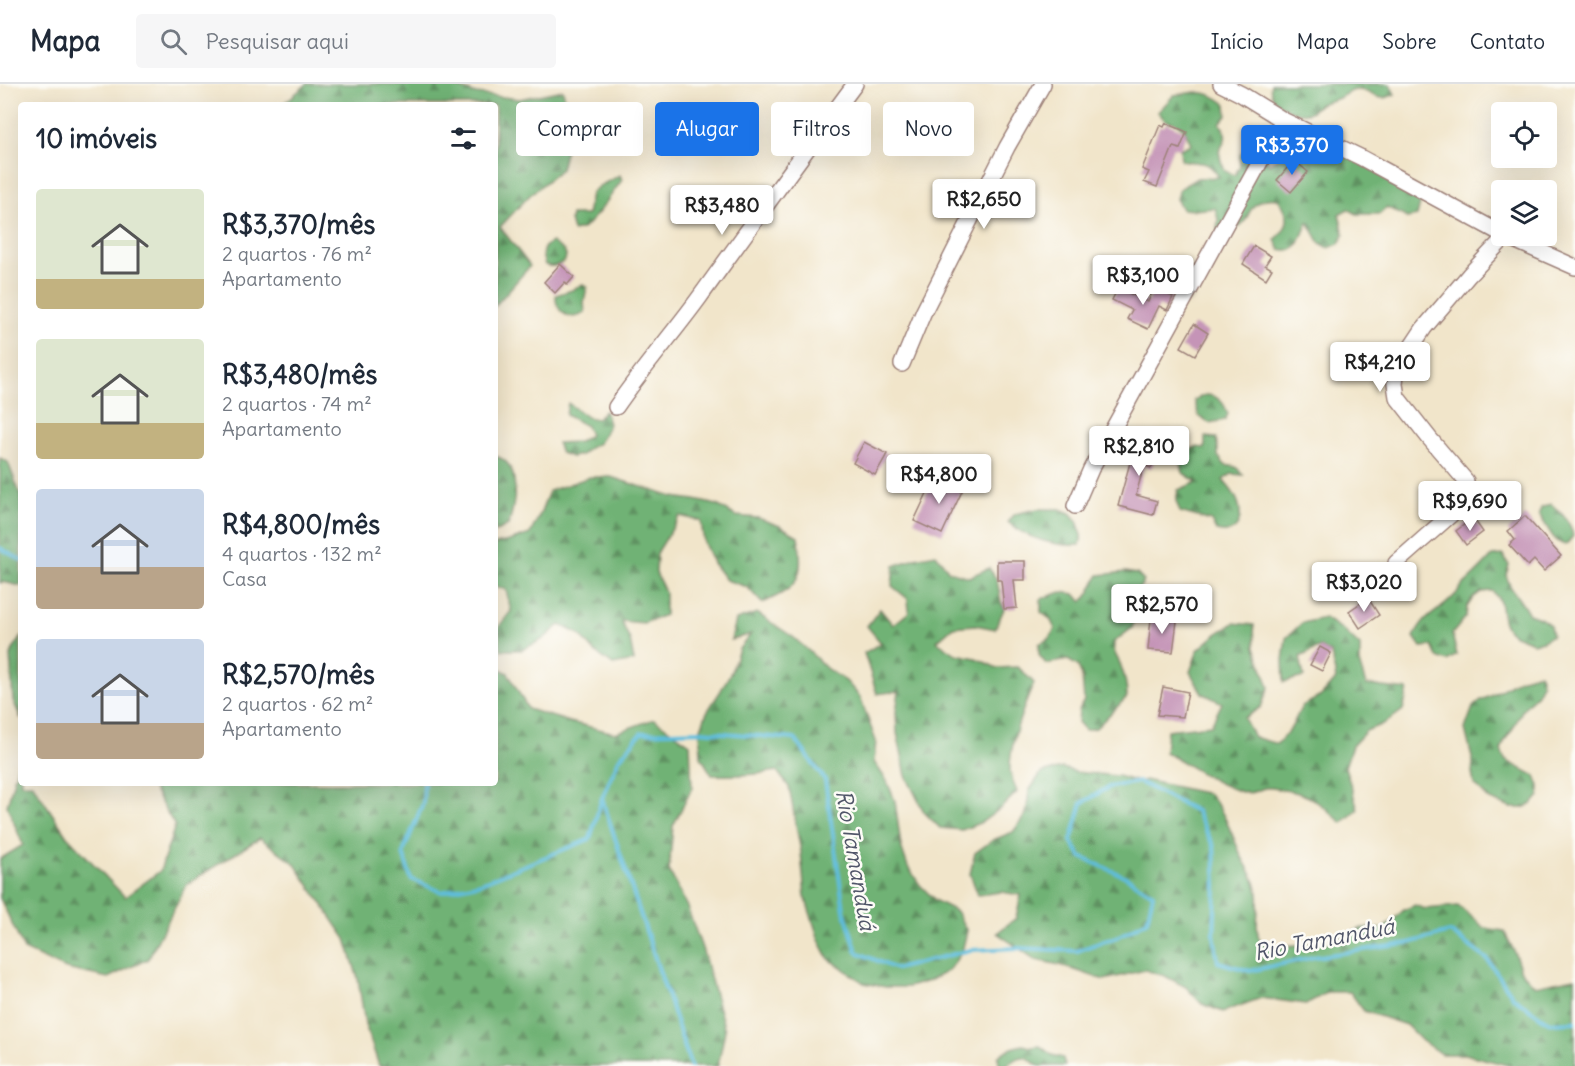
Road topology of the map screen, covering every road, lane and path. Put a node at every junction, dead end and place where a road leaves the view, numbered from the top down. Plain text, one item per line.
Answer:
1 (855, 84) edge
2 (1043, 84) edge
3 (1221, 84) edge
4 (1283, 120) junction
5 (1491, 228) edge
6 (1494, 246) edge
7 (1528, 246) edge
8 (1575, 267) edge
9 (902, 364) dead end
10 (616, 407) dead end
11 (1075, 506) dead end
12 (1396, 562) dead end

1 - 10 street
2 - 9 street
3 - 4 street
4 - 5 street
4 - 11 street
6 - 12 street
7 - 8 street

